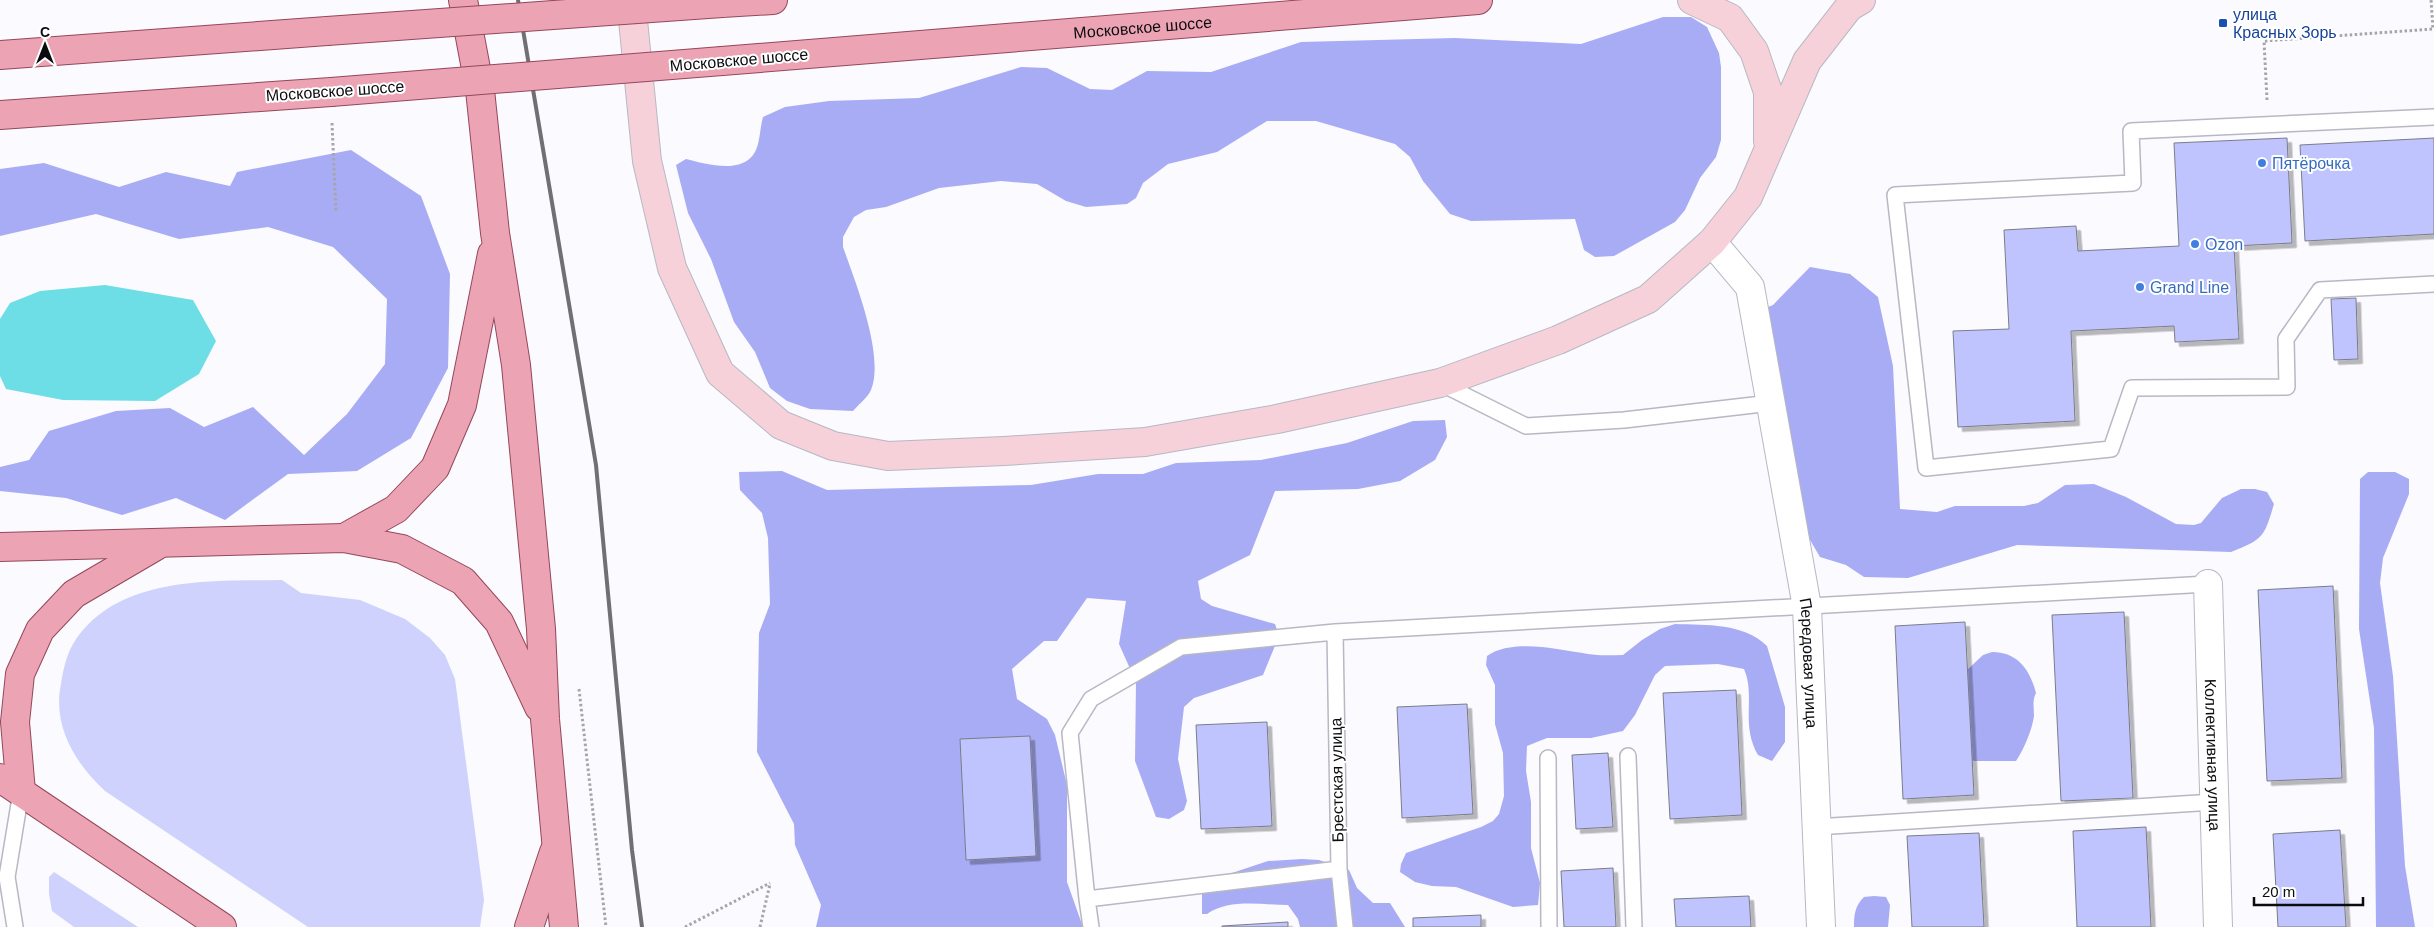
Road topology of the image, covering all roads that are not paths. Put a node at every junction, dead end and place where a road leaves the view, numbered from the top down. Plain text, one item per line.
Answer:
1 (463, 0) edge
2 (631, 0) edge
3 (773, 0) edge
4 (1478, 0) edge
5 (1692, 0) edge
6 (1861, 0) edge
7 (0, 55) edge
8 (0, 115) edge
9 (2434, 117) edge
10 (1768, 153) junction
11 (495, 233) junction
12 (1712, 242) junction
13 (2434, 284) edge
14 (1440, 383) junction
15 (1771, 403) junction
16 (344, 538) junction
17 (158, 544) junction
18 (0, 547) edge
19 (2208, 584) joint
20 (1807, 607) junction
21 (1335, 632) junction
22 (545, 719) junction
23 (1628, 756) dead end
24 (1548, 758) dead end
25 (11, 785) edge
26 (2214, 802) junction
27 (1816, 827) junction
28 (557, 841) junction
29 (1339, 869) junction
30 (1087, 899) junction
31 (15, 927) edge
32 (222, 927) edge
33 (529, 927) edge
34 (564, 927) edge
35 (1091, 927) edge
36 (1345, 927) edge
37 (1549, 927) edge
38 (1634, 927) edge
39 (1821, 927) edge
40 (2218, 927) edge

1 - 11 main road
2 - 14 main road
3 - 7 main road, bridge
4 - 8 main road, Московское шоссе, bridge
5 - 10 main road
6 - 10 main road
9 - 13 lane
10 - 12 main road
11 - 16 main road
11 - 22 main road
12 - 14 main road
12 - 15 street, Передовая улица
14 - 15 lane
15 - 20 street, Передовая улица
16 - 17 main road
16 - 22 main road
17 - 18 main road
17 - 25 main road
19 - 20 lane
19 - 26 street, Коллективная улица
20 - 21 lane
20 - 27 street, Передовая улица
21 - 29 lane, Брестская улица
21 - 30 lane
22 - 28 main road
23 - 38 lane
24 - 37 lane
25 - 31 lane
25 - 32 main road
26 - 27 lane
26 - 40 street, Коллективная улица
27 - 39 street, Передовая улица
28 - 33 main road
28 - 34 main road
29 - 30 lane
29 - 36 lane, Брестская улица
30 - 35 lane

